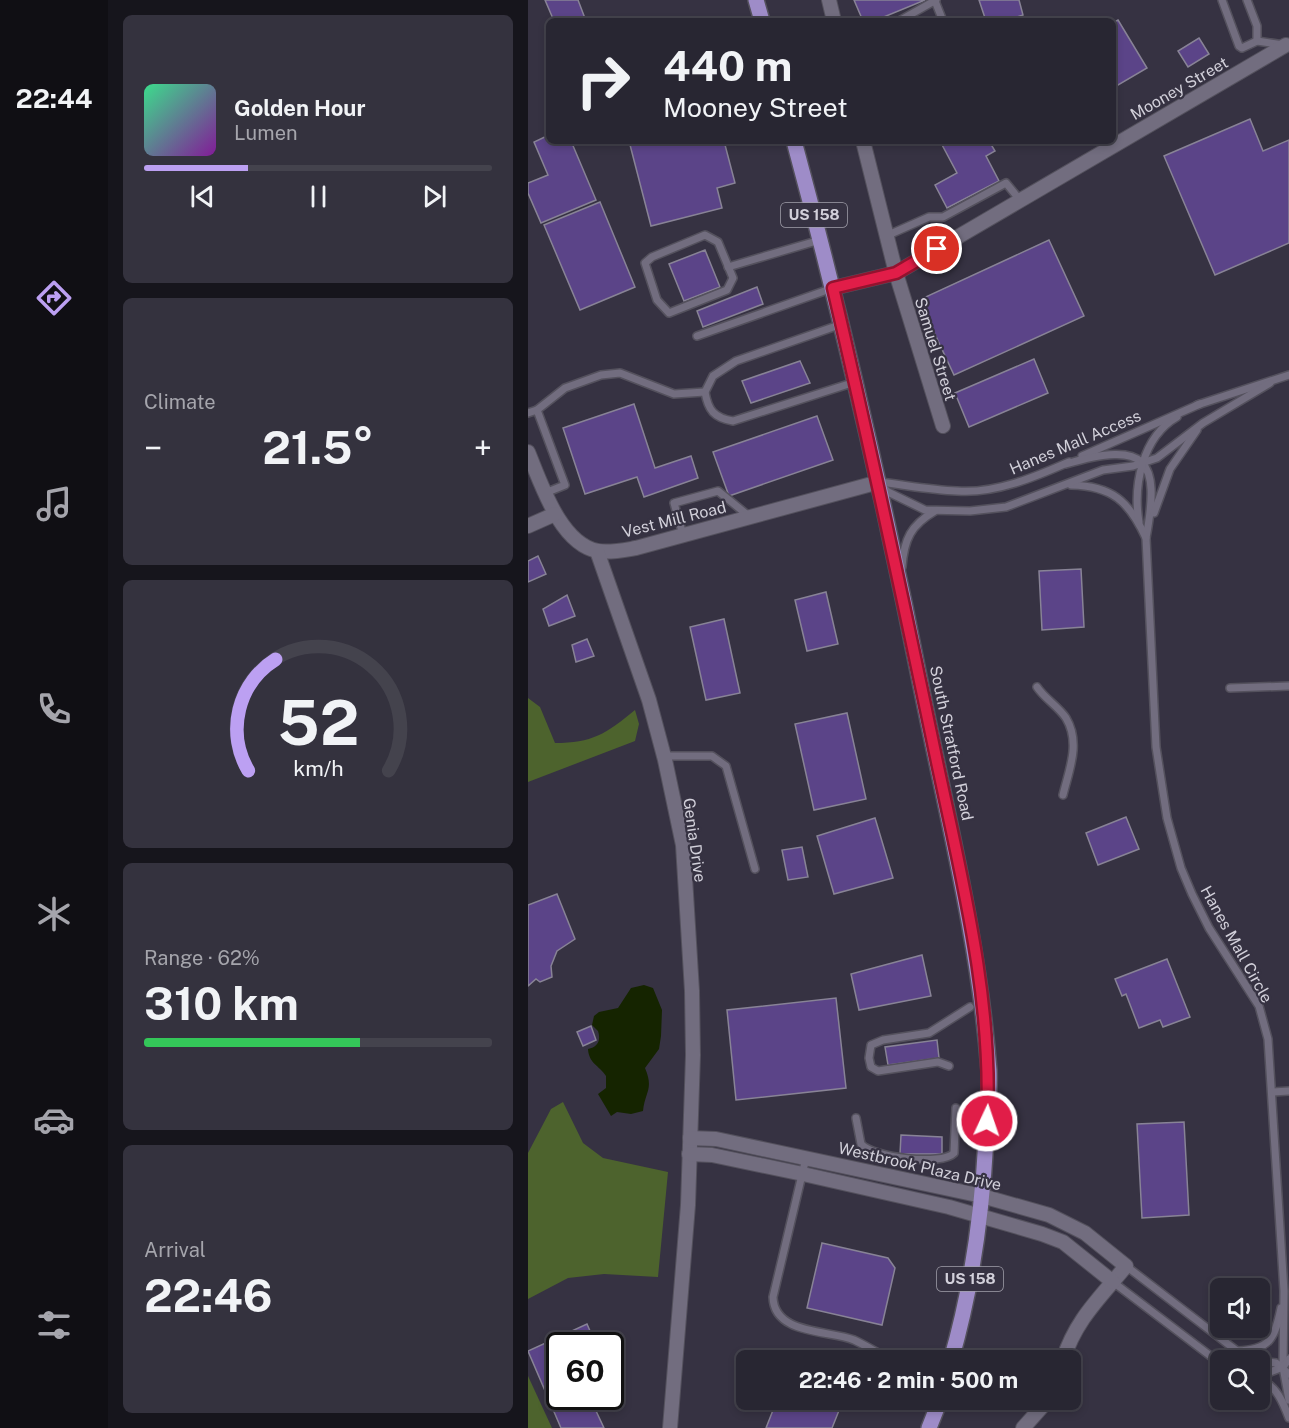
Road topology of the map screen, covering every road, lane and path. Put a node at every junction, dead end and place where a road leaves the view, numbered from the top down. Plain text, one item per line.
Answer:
1 (756, 0) edge
2 (829, 0) edge
3 (1222, 0) edge
4 (1247, 0) edge
5 (936, 1) edge
6 (761, 18) edge
7 (833, 18) edge
8 (905, 18) edge
9 (942, 18) edge
10 (1257, 41) junction
11 (1286, 45) joint
12 (795, 144) edge
13 (864, 144) edge
14 (1020, 200) junction
15 (886, 236) junction
16 (820, 240) junction
17 (728, 267) junction
18 (896, 273) junction
19 (833, 288) junction
20 (842, 324) junction
21 (697, 336) dead end
22 (1289, 375) edge
23 (855, 382) junction
24 (1270, 383) junction
25 (705, 392) junction
26 (1200, 404) junction
27 (537, 410) junction
28 (528, 413) edge
29 (1203, 423) junction
30 (944, 426) dead end
31 (528, 452) edge
32 (1066, 464) junction
33 (1143, 464) junction
34 (879, 482) junction
35 (1069, 484) junction
36 (545, 493) junction
37 (936, 510) junction
38 (555, 514) junction
39 (750, 517) junction
40 (1138, 522) junction
41 (528, 526) edge
42 (683, 535) junction
43 (1146, 538) junction
44 (597, 551) junction
45 (901, 582) junction
46 (1289, 686) edge
47 (1037, 687) dead end
48 (1230, 688) dead end
49 (664, 756) junction
50 (1063, 795) dead end
51 (755, 869) dead end
52 (970, 1007) dead end
53 (949, 1066) dead end
54 (1289, 1090) edge
55 (1273, 1092) junction
56 (956, 1108) dead end
57 (856, 1118) dead end
58 (690, 1146) junction
59 (806, 1158) junction
60 (803, 1174) junction
61 (982, 1196) junction
62 (980, 1216) junction
63 (1126, 1266) junction
64 (1113, 1282) junction
65 (1284, 1291) junction
66 (1289, 1310) edge
67 (872, 1350) edge
68 (954, 1350) edge
69 (1066, 1350) edge
70 (1236, 1350) edge
71 (1245, 1350) edge
72 (1210, 1356) edge
73 (1289, 1359) edge
74 (1270, 1362) edge
75 (1283, 1367) junction
76 (1270, 1373) edge
77 (1289, 1374) edge
78 (1270, 1385) edge
79 (1289, 1400) edge
80 (936, 1410) edge
81 (1039, 1410) edge
82 (1289, 1418) edge
83 (670, 1428) edge
84 (929, 1428) edge
85 (1023, 1428) edge

1 - 6 main road
2 - 7 street
3 - 10 lane
4 - 10 lane
5 - 8 lane
5 - 9 lane
10 - 11 lane
11 - 14 street, Mooney Street
12 - 16 main road, South Stratford Road / US 158
13 - 15 street, Samuel Street
14 - 15 lane
14 - 18 street, Mooney Street
15 - 18 street, Samuel Street
16 - 17 lane
16 - 19 main road, South Stratford Road / US 158
17 - 17 lane
18 - 19 street, Mooney Street
18 - 30 street, Samuel Street
19 - 20 main road, South Stratford Road / US 158
19 - 21 lane
20 - 23 main road, South Stratford Road / US 158
20 - 25 lane
22 - 24 lane, Hanes Mall Circle
23 - 25 lane
23 - 34 main road, South Stratford Road / US 158
24 - 26 lane, Hanes Mall Circle
24 - 29 lane, Hanes Mall Circle
25 - 27 lane
26 - 32 lane, Hanes Mall Access
26 - 33 lane, Hanes Mall Circle
27 - 28 lane
27 - 36 lane
29 - 33 lane, Hanes Mall Circle
29 - 43 lane, Hanes Mall Circle
31 - 36 street
32 - 33 lane
32 - 34 lane, Hanes Mall Access
33 - 35 lane
33 - 40 lane, Hanes Mall Circle
33 - 43 lane, Hanes Mall Circle
34 - 37 lane
34 - 39 street, Vest Mill Road
34 - 45 main road, South Stratford Road / US 158
35 - 37 lane
35 - 40 lane, Hanes Mall Circle
36 - 38 street
37 - 45 lane
38 - 41 street
38 - 44 street
39 - 42 street, Vest Mill Road
39 - 42 lane
40 - 43 lane, Hanes Mall Circle
42 - 44 street, Vest Mill Road
43 - 55 lane, Hanes Mall Circle
44 - 49 street, Genia Drive
45 - 61 main road, South Stratford Road / US 158
46 - 48 lane
47 - 50 lane
49 - 51 lane
49 - 58 street, Genia Drive
52 - 53 lane
54 - 55 lane
55 - 65 lane, Hanes Mall Circle
56 - 57 lane
58 - 59 street, Westbrook Plaza Drive
58 - 60 street, Westbrook Plaza Drive
58 - 83 street
59 - 60 lane
59 - 61 street, Westbrook Plaza Drive
60 - 62 street, Westbrook Plaza Drive
60 - 67 lane
61 - 62 main road, South Stratford Road / US 158
61 - 63 street, Westbrook Plaza Drive
62 - 64 street, Westbrook Plaza Drive
62 - 68 main road, South Stratford Road / US 158
63 - 64 street
63 - 70 lane
64 - 69 street
64 - 72 lane
65 - 66 lane
65 - 71 lane
65 - 75 lane, Hanes Mall Circle
73 - 75 lane
74 - 75 lane
75 - 76 lane
75 - 77 lane
75 - 79 lane, Hanes Mall Circle
78 - 82 lane
80 - 84 main road
81 - 85 street

